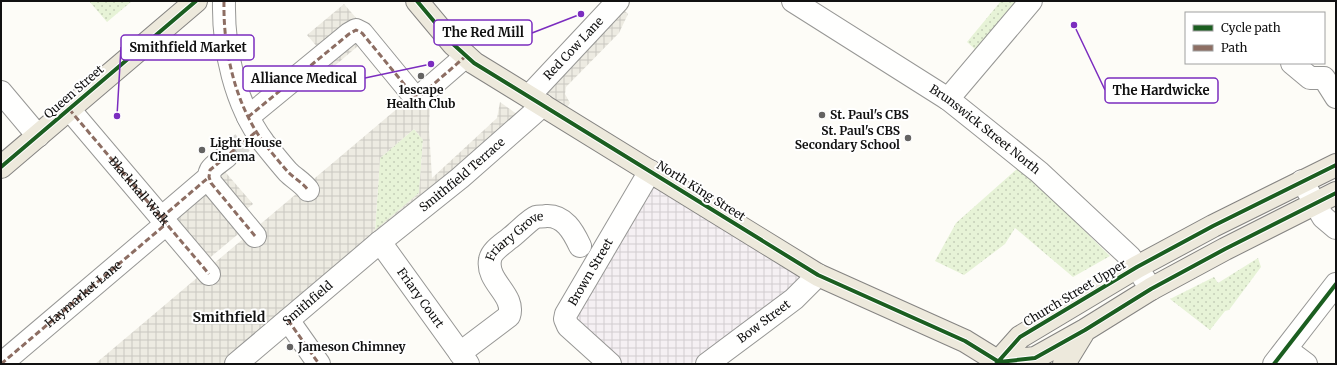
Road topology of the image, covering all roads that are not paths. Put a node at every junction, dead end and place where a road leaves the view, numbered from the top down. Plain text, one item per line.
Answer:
1 (196, 1) edge
2 (224, 1) edge
3 (417, 1) edge
4 (618, 1) edge
5 (793, 1) edge
6 (1031, 1) edge
7 (466, 56) junction
8 (1293, 64) edge
9 (1330, 73) edge
10 (1, 92) edge
11 (1336, 97) edge
12 (948, 99) junction
13 (536, 100) junction
14 (68, 109) junction
15 (252, 128) junction
16 (38, 136) junction
17 (1336, 165) edge
18 (1, 167) edge
19 (650, 171) junction
20 (1302, 181) junction
21 (308, 190) dead end
22 (1336, 193) edge
23 (1315, 204) junction
24 (163, 221) junction
25 (1336, 228) edge
26 (255, 236) dead end
27 (380, 242) junction
28 (580, 246) dead end
29 (1137, 267) junction
30 (209, 274) dead end
31 (818, 275) junction
32 (1336, 284) edge
33 (1152, 289) junction
34 (288, 320) junction
35 (1085, 330) junction
36 (1280, 356) edge
37 (464, 358) edge
38 (1, 364) edge
39 (236, 364) edge
40 (319, 364) edge
41 (610, 364) edge
42 (707, 364) edge
43 (1000, 364) edge
44 (1064, 364) edge
45 (1306, 364) edge

1 - 14 main road, Queen Street
2 - 15 street
3 - 7 main road, North King Street
4 - 13 street, Red Cow Lane
5 - 12 street, Brunswick Street North
6 - 12 street
7 - 13 main road, North King Street
7 - 15 street
8 - 9 street
9 - 11 street
10 - 16 street
12 - 29 street, Brunswick Street North
13 - 19 main road, North King Street
13 - 27 street, Smithfield Terrace
14 - 16 main road, Queen Street
14 - 24 street, Blackhall Walk
15 - 21 street
16 - 18 main road, Queen Street
17 - 20 main road, Church Street Upper
19 - 31 main road, North King Street
19 - 41 street, Brown Street
20 - 23 street
20 - 29 main road, Church Street Upper
22 - 23 main road
23 - 25 street
23 - 33 main road
24 - 26 street, Haymarket Lane
24 - 30 street, Blackhall Walk
24 - 38 street, Haymarket Lane
27 - 34 street, Smithfield
27 - 37 street, Friary Court
28 - 37 street, Friary Grove
29 - 33 street, Brunswick Street North
29 - 43 main road, Church Street Upper
31 - 42 street, Bow Street
31 - 43 main road, North King Street
32 - 36 street
33 - 35 main road
34 - 39 street, Smithfield
34 - 40 street
35 - 43 main road
35 - 44 main road
36 - 45 street

